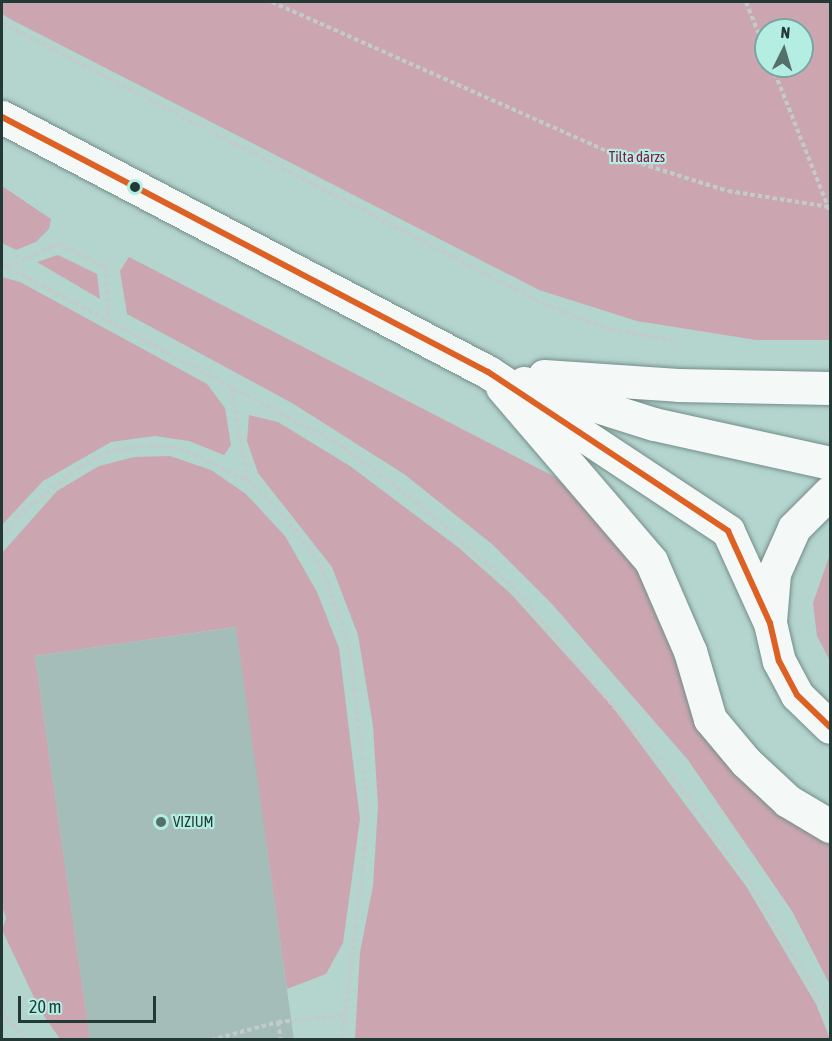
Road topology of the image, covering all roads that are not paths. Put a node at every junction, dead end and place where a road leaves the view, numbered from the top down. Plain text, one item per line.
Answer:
1 (2, 104) edge
2 (2, 117) edge
3 (39, 136) junction
4 (488, 372) junction
5 (831, 388) edge
6 (831, 463) edge
7 (831, 492) edge
8 (770, 623) junction
9 (829, 727) edge
10 (831, 826) edge

1 - 3 main road
2 - 3 main road
3 - 4 main road
4 - 5 main road
4 - 6 main road
4 - 8 main road
4 - 10 main road
7 - 8 main road
8 - 9 main road

